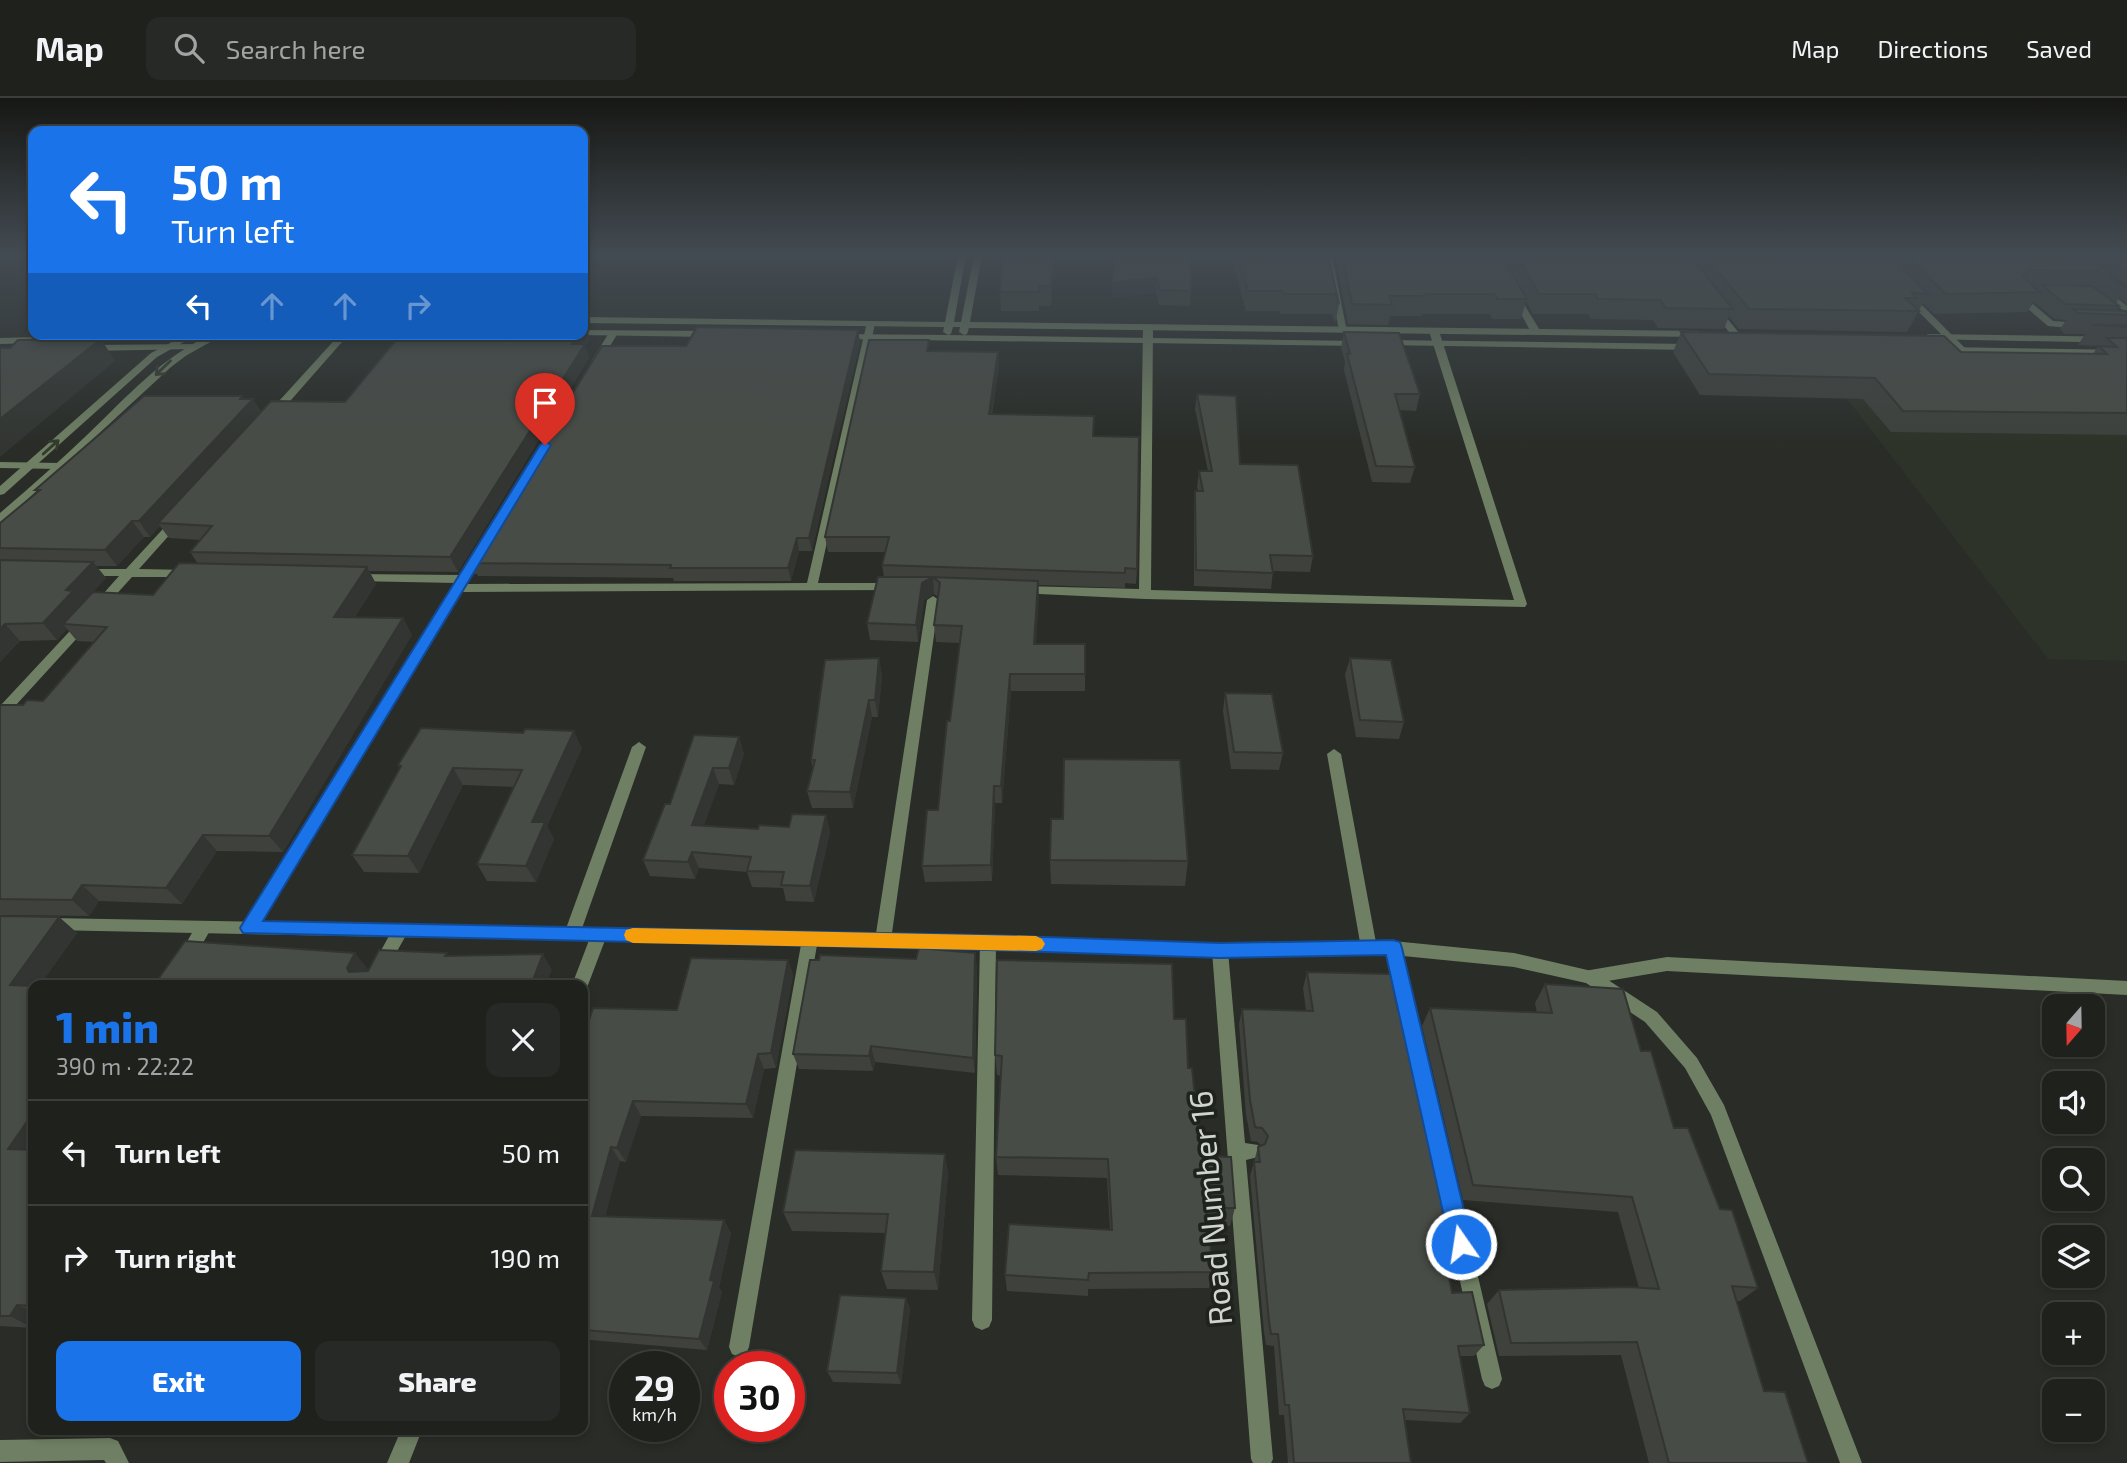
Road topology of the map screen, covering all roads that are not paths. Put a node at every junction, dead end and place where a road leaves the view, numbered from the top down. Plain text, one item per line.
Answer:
1 (950, 319) edge
2 (966, 319) edge
3 (1342, 319) edge
4 (1528, 319) edge
5 (1723, 319) edge
6 (1931, 319) edge
7 (2045, 319) edge
8 (588, 320) edge
9 (870, 324) junction
10 (949, 325) junction
11 (965, 325) junction
12 (2096, 326) edge
13 (1148, 327) junction
14 (1345, 330) junction
15 (1434, 331) junction
16 (1536, 332) junction
17 (588, 333) edge
18 (613, 333) junction
19 (720, 334) edge
20 (827, 335) edge
21 (1712, 335) edge
22 (1724, 335) edge
23 (1736, 335) junction
24 (1749, 335) edge
25 (867, 336) junction
26 (947, 337) junction
27 (964, 337) junction
28 (1924, 337) edge
29 (1950, 338) junction
30 (64, 340) edge
31 (187, 340) edge
32 (191, 340) edge
33 (340, 340) edge
34 (1149, 340) junction
35 (2127, 340) edge
36 (0, 341) edge
37 (1438, 344) junction
38 (168, 347) junction
39 (1701, 347) edge
40 (1936, 350) edge
41 (1963, 351) junction
42 (13, 352) edge
43 (2127, 353) edge
44 (592, 368) edge
45 (260, 428) edge
46 (0, 465) edge
47 (29, 466) junction
48 (60, 466) junction
49 (0, 492) edge
50 (186, 510) edge
51 (0, 519) edge
52 (485, 544) edge
53 (65, 572) edge
54 (130, 573) junction
55 (199, 574) edge
56 (339, 577) edge
57 (461, 583) junction
58 (812, 586) junction
59 (904, 587) edge
60 (943, 587) edge
61 (1010, 590) edge
62 (1145, 596) junction
63 (0, 714) edge
64 (639, 747) dead end
65 (1334, 754) dead end
66 (27, 923) edge
67 (204, 927) junction
68 (249, 928) junction
69 (401, 930) junction
70 (572, 934) junction
71 (599, 934) junction
72 (810, 939) junction
73 (883, 940) junction
74 (988, 942) junction
75 (1369, 948) junction
76 (1393, 948) junction
77 (1220, 951) junction
78 (1590, 977) junction
79 (174, 980) edge
80 (373, 980) edge
81 (582, 980) edge
82 (2127, 988) edge
83 (982, 1320) dead end
84 (739, 1347) dead end
85 (1492, 1378) dead end
86 (409, 1435) edge
87 (0, 1451) edge
88 (1262, 1460) dead end
89 (118, 1463) edge
90 (398, 1463) edge
91 (1851, 1463) edge

1 - 10 street
2 - 11 street
3 - 14 street
4 - 16 street
5 - 23 street
6 - 29 street
7 - 12 street
8 - 9 street
9 - 10 street
9 - 25 street
10 - 11 street
10 - 26 street
11 - 13 street
11 - 27 street
13 - 14 street
13 - 34 street
14 - 15 street
15 - 16 street
15 - 37 street
16 - 21 street
17 - 18 street
18 - 19 street
18 - 44 street
20 - 25 street
22 - 23 street
23 - 24 street
25 - 26 street
25 - 58 street
26 - 27 street
27 - 34 street
28 - 29 street
29 - 35 street
29 - 41 street
30 - 36 street
31 - 38 street
32 -> 48 street
33 - 45 street
34 - 37 street
34 - 62 street
37 - 39 street
37 - 62 street
38 - 42 street
47 -> 38 street
40 - 41 street
41 - 43 street
46 - 47 street
47 - 48 street
47 - 49 street
48 - 51 street
50 - 54 street
52 - 57 street
53 - 54 street
54 - 55 street
54 - 63 street
56 - 57 street
57 - 58 street
57 - 68 street
58 - 59 street
60 - 73 street
61 - 62 street
64 - 70 street
65 - 75 street
66 - 67 street
67 - 68 street
67 - 79 street
68 - 69 street
69 - 70 street
69 - 80 street
70 - 71 street
71 - 72 street
71 - 81 street
72 - 73 street
72 - 84 street
73 - 74 street
74 - 77 street
74 - 83 street
75 - 76 street
75 - 77 street
76 - 78 street
76 - 85 street
77 - 88 street, Road Number 16
78 - 82 street
78 - 91 street
86 - 90 street
87 - 89 street

